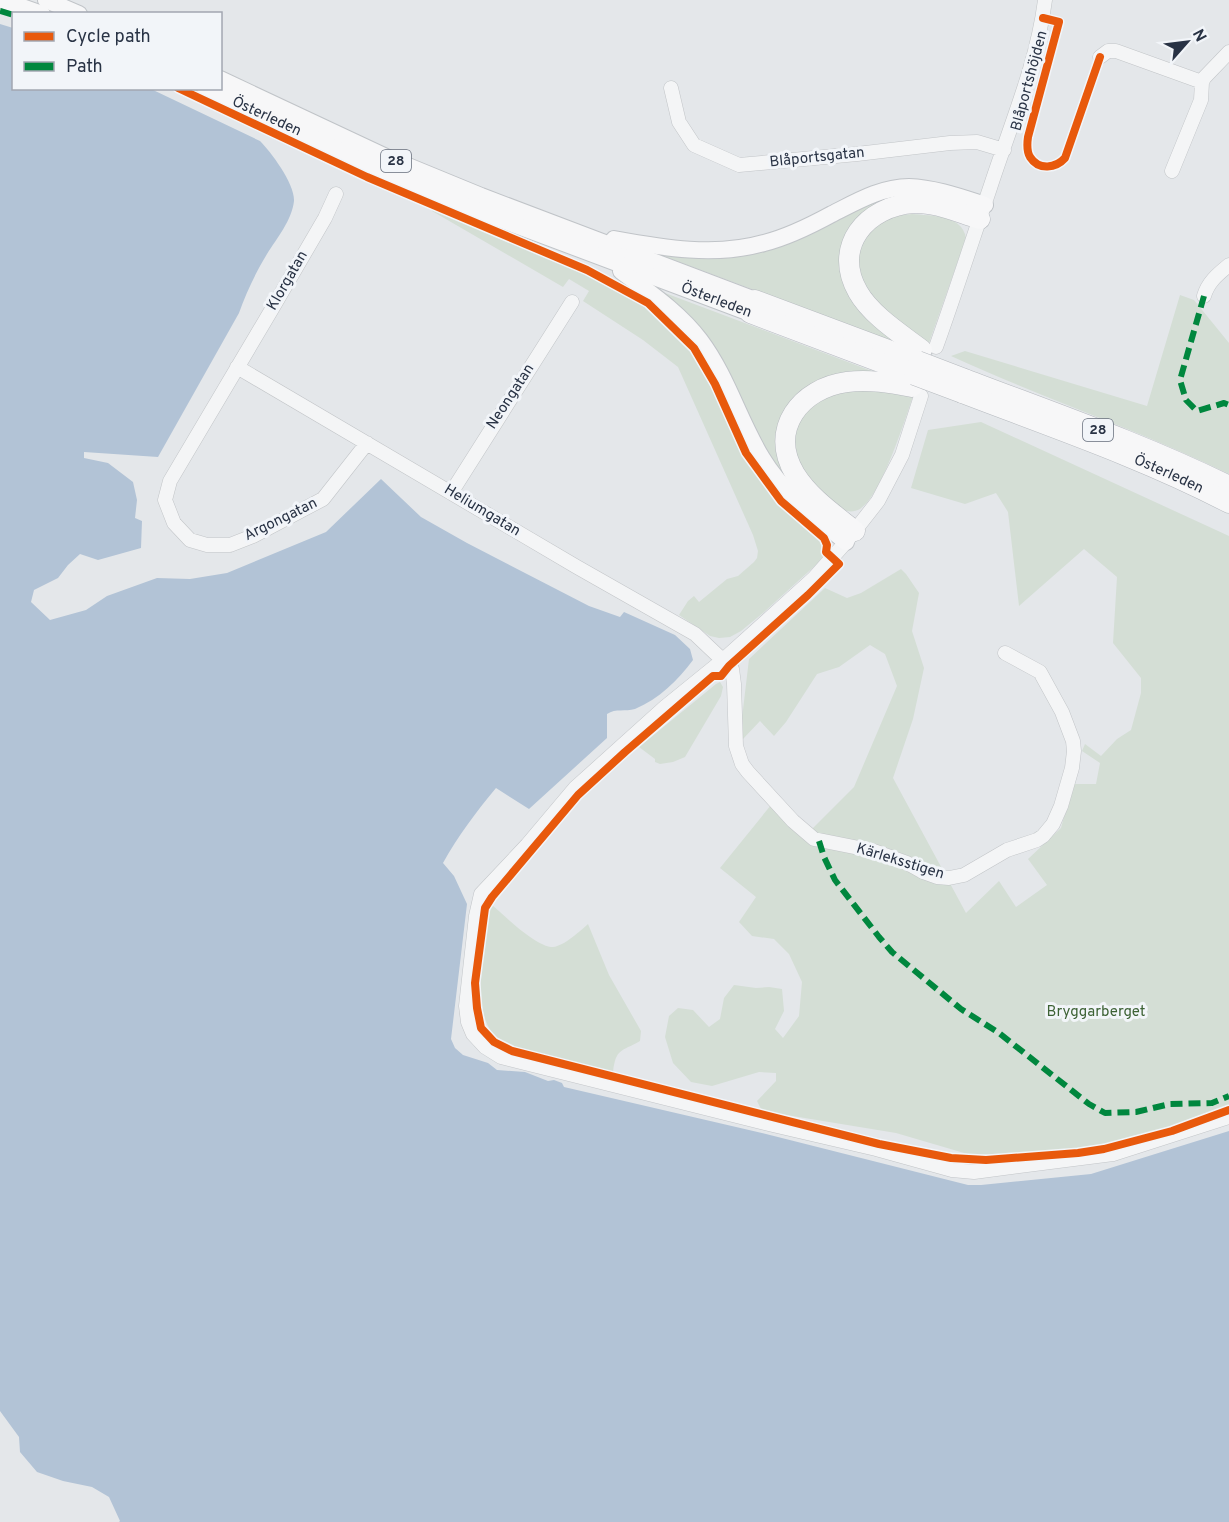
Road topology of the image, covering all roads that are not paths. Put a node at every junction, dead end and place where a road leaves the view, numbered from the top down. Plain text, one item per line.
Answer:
1 (2, 0) edge
2 (46, 0) edge
3 (1046, 0) edge
4 (36, 12) edge
5 (74, 12) edge
6 (1229, 52) edge
7 (1100, 57) dead end
8 (222, 81) edge
9 (1202, 82) junction
10 (671, 88) dead end
11 (209, 90) edge
12 (1004, 150) junction
13 (1172, 171) dead end
14 (336, 194) dead end
15 (982, 212) junction
16 (573, 231) junction
17 (606, 259) junction
18 (1229, 265) edge
19 (1204, 296) dead end
20 (572, 302) dead end
21 (752, 307) junction
22 (237, 367) junction
23 (921, 370) junction
24 (961, 386) junction
25 (367, 443) junction
26 (1229, 486) edge
27 (451, 493) junction
28 (1229, 503) edge
29 (851, 537) junction
30 (1005, 653) dead end
31 (723, 660) junction
32 (1229, 1117) edge

1 - 4 main road
2 - 5 main road
3 - 12 street
6 - 9 street
7 - 9 street
8 - 16 main road, Österleden / 28
9 - 13 street
10 - 12 street, Blåportsgatan
11 - 17 main road, Österleden / 28
12 - 15 street
14 - 22 street, Klorgatan
15 - 16 main road
15 - 23 street
15 - 23 highway
16 - 21 main road, Österleden / 28
17 - 21 main road, Österleden / 28
17 - 29 main road
18 - 19 street
20 - 27 street, Neongatan
21 - 23 highway, Österleden / 28
22 - 25 street, Heliumgatan
22 - 25 street, Argongatan
23 - 24 highway, Österleden / 28, bridge
23 - 24 highway
23 - 29 street
23 - 29 highway
24 - 26 highway, Österleden / 28
24 - 28 highway, Österleden / 28
25 - 27 street, Heliumgatan
27 - 31 street, Heliumgatan
29 - 31 street
30 - 31 street, Kärleksstigen
31 - 32 street

